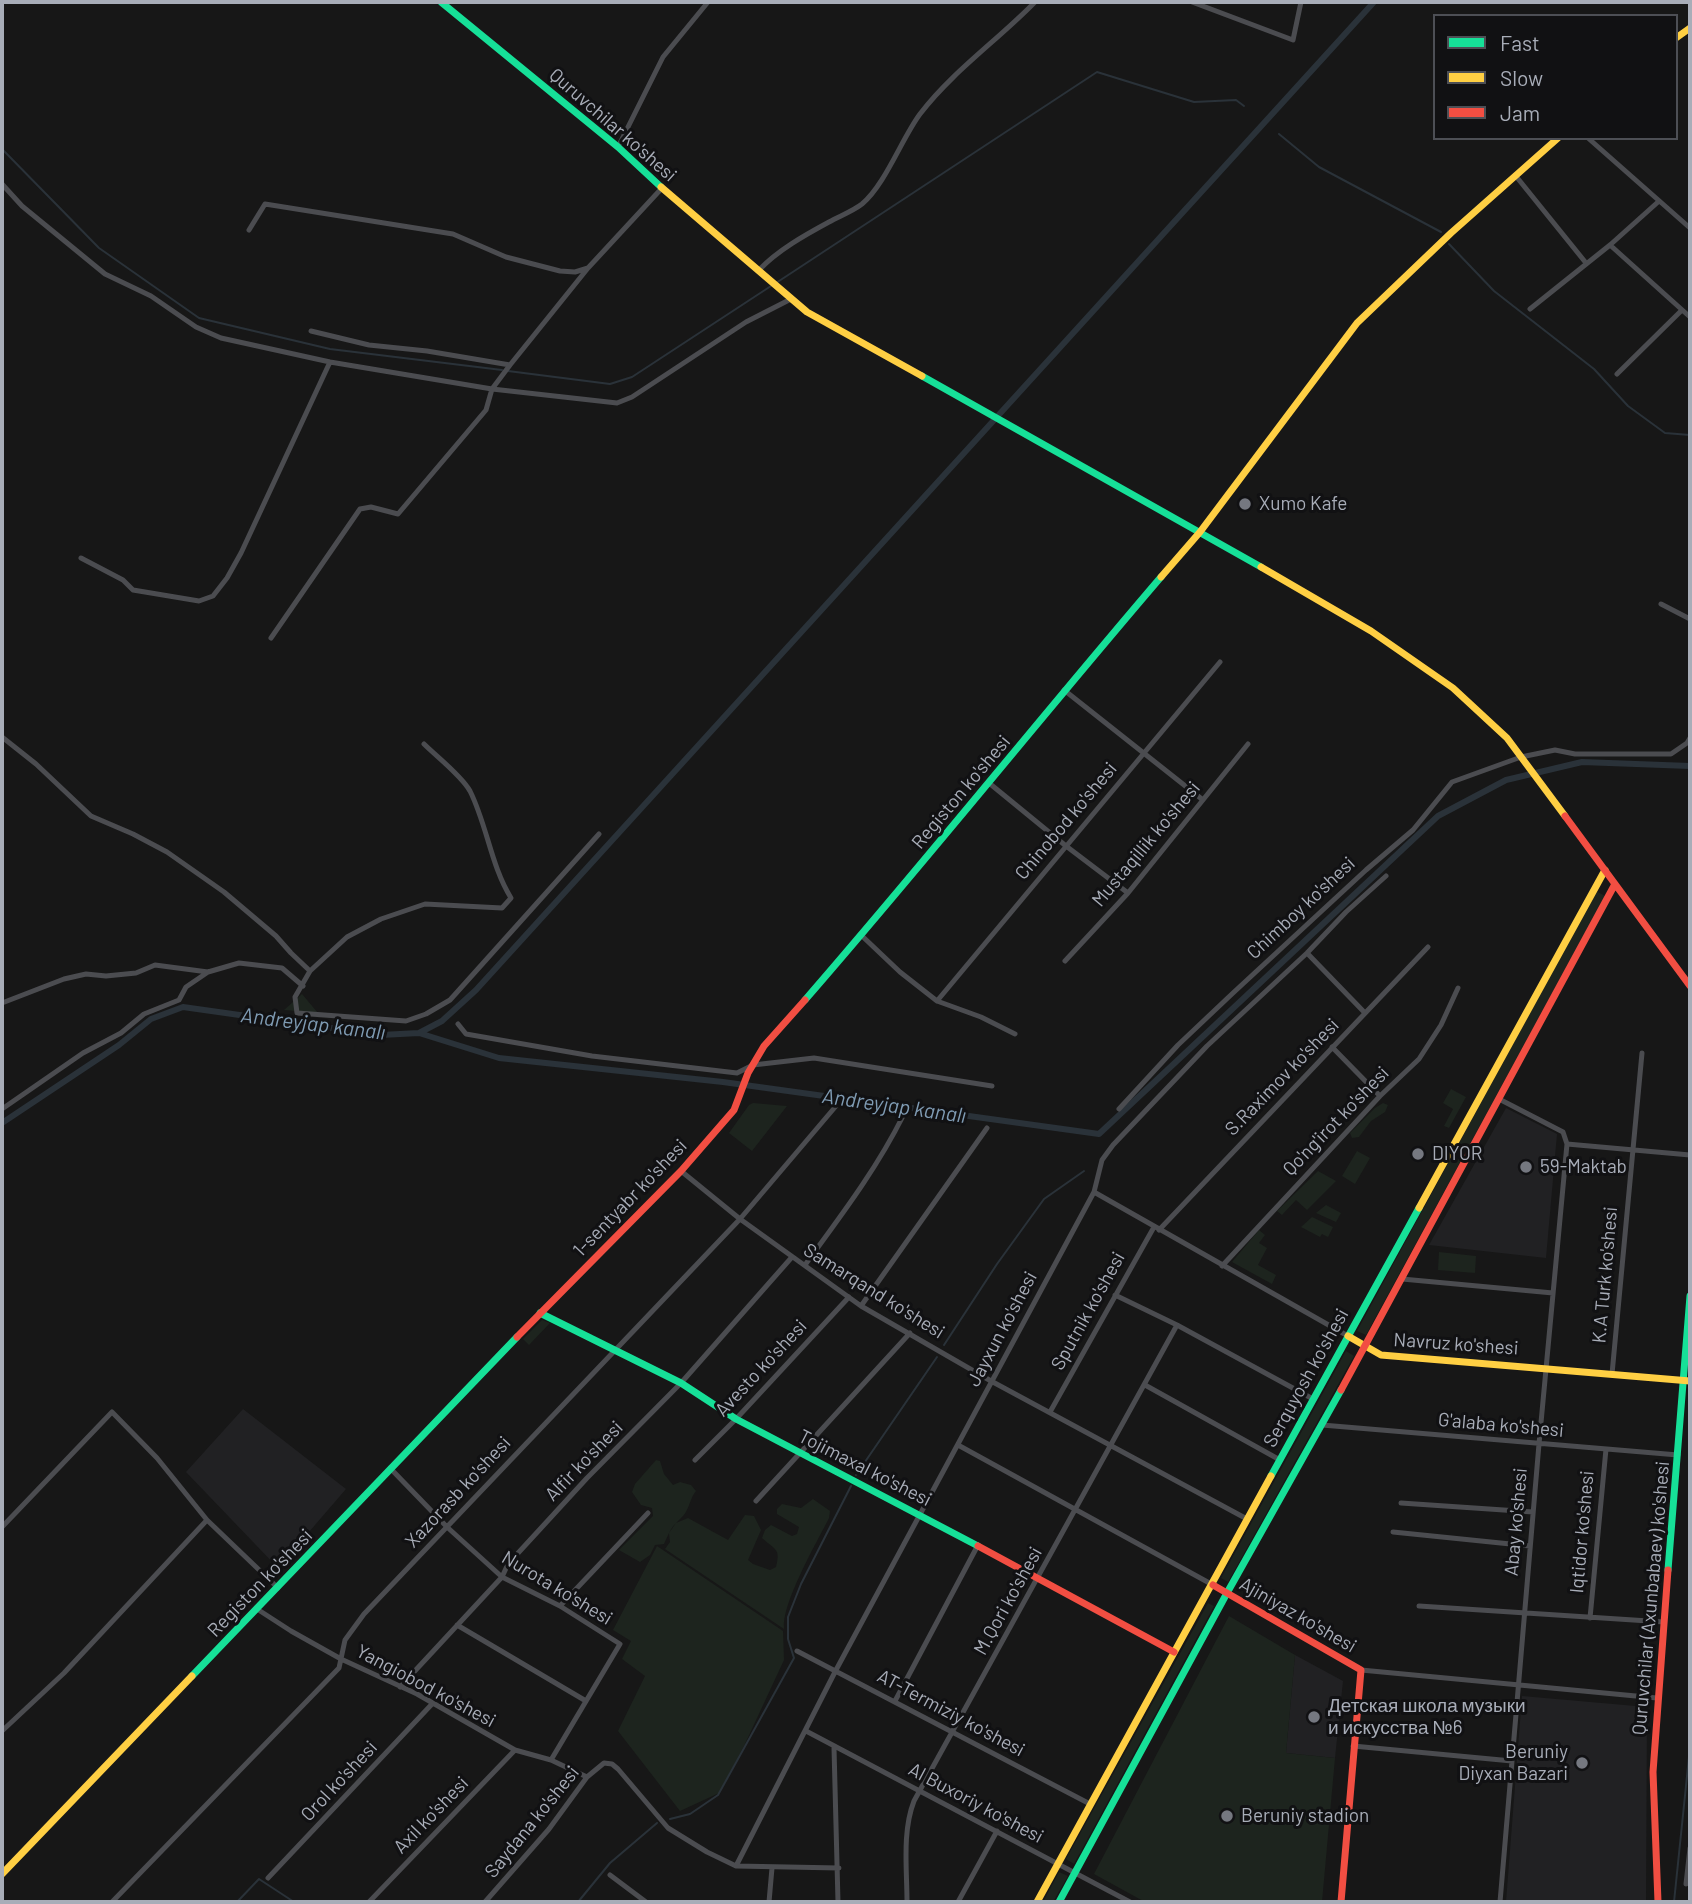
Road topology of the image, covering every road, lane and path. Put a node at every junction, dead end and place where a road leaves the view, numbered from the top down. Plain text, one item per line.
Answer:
1 (441, 2) edge
2 (708, 2) edge
3 (1035, 2) edge
4 (1192, 2) edge
5 (1301, 2) edge
6 (1556, 140) edge
7 (1590, 140) edge
8 (618, 147) junction
9 (1516, 175) junction
10 (2, 184) edge
11 (662, 188) junction
12 (1658, 202) junction
13 (1690, 228) edge
14 (249, 230) dead end
15 (1611, 245) junction
16 (1586, 263) junction
17 (588, 268) junction
18 (761, 272) junction
19 (791, 299) junction
20 (1530, 309) dead end
21 (1682, 310) junction
22 (1690, 317) edge
23 (311, 331) dead end
24 (330, 362) junction
25 (510, 365) junction
26 (1617, 374) dead end
27 (492, 389) junction
28 (1200, 532) junction
29 (81, 558) dead end
30 (1661, 604) dead end
31 (1690, 619) edge
32 (271, 638) dead end
33 (1220, 662) dead end
34 (1064, 690) junction
35 (2, 737) edge
36 (1689, 741) edge
37 (424, 744) dead end
38 (1248, 744) dead end
39 (1144, 751) junction
40 (1521, 757) junction
41 (989, 783) junction
42 (1203, 800) junction
43 (599, 834) dead end
44 (1066, 846) junction
45 (1605, 870) junction
46 (1386, 876) dead end
47 (1615, 884) junction
48 (1128, 892) junction
49 (861, 935) junction
50 (1428, 947) dead end
51 (1307, 953) junction
52 (1065, 961) dead end
53 (310, 971) junction
54 (208, 972) junction
55 (303, 986) junction
56 (1690, 986) edge
57 (1458, 988) dead end
58 (937, 1001) junction
59 (2, 1003) edge
60 (1365, 1013) junction
61 (458, 1024) dead end
62 (1015, 1034) dead end
63 (1332, 1047) junction
64 (1642, 1054) dead end
65 (753, 1065) junction
66 (748, 1073) joint
67 (992, 1086) dead end
68 (1380, 1096) junction
69 (1499, 1098) junction
70 (836, 1106) dead end
71 (2, 1109) edge
72 (1119, 1109) dead end
73 (903, 1116) dead end
74 (987, 1128) dead end
75 (1567, 1144) junction
76 (1633, 1149) junction
77 (1690, 1155) edge
78 (681, 1171) junction
79 (1094, 1192) junction
80 (740, 1219) junction
81 (1157, 1228) junction
82 (792, 1257) junction
83 (805, 1265) junction
84 (1222, 1266) junction
85 (1402, 1279) junction
86 (1553, 1293) junction
87 (1115, 1295) junction
88 (1690, 1296) edge
89 (849, 1297) junction
90 (861, 1306) junction
91 (540, 1313) junction
92 (1177, 1325) junction
93 (910, 1333) junction
94 (1348, 1336) junction
95 (1365, 1348) junction
96 (613, 1351) junction
97 (1547, 1367) junction
98 (1612, 1374) junction
99 (1686, 1380) edge
100 (991, 1381) junction
101 (681, 1384) junction
102 (1145, 1385) junction
103 (1313, 1399) junction
104 (1050, 1412) junction
105 (736, 1419) junction
106 (1322, 1425) junction
107 (1539, 1444) junction
108 (958, 1445) junction
109 (1111, 1446) junction
110 (1606, 1449) junction
111 (800, 1453) junction
112 (1678, 1455) junction
113 (695, 1460) dead end
114 (1280, 1460) junction
115 (390, 1468) junction
116 (756, 1501) dead end
117 (1401, 1503) dead end
118 (1076, 1510) junction
119 (1533, 1512) junction
120 (648, 1513) dead end
121 (920, 1514) junction
122 (1248, 1519) junction
123 (207, 1520) junction
124 (447, 1527) junction
125 (2, 1528) edge
126 (1393, 1532) dead end
127 (978, 1545) junction
128 (1530, 1546) junction
129 (502, 1577) junction
130 (1038, 1579) junction
131 (1213, 1585) junction
132 (278, 1588) junction
133 (1227, 1593) junction
134 (560, 1606) junction
135 (1419, 1606) dead end
136 (257, 1609) junction
137 (1524, 1614) junction
138 (1590, 1618) junction
139 (1665, 1622) junction
140 (457, 1625) junction
141 (797, 1651) dead end
142 (1174, 1653) junction
143 (341, 1659) junction
144 (836, 1670) junction
145 (1361, 1670) junction
146 (1519, 1686) junction
147 (400, 1687) junction
148 (1657, 1698) junction
149 (586, 1701) junction
150 (895, 1701) junction
151 (432, 1704) junction
152 (2, 1731) edge
153 (806, 1731) junction
154 (952, 1732) junction
155 (1353, 1746) junction
156 (834, 1748) junction
157 (515, 1750) junction
158 (551, 1760) junction
159 (1512, 1761) junction
160 (587, 1777) junction
161 (920, 1790) junction
162 (1090, 1804) junction
163 (997, 1831) junction
164 (1690, 1848) edge
165 (1057, 1864) junction
166 (736, 1866) junction
167 (772, 1868) junction
168 (839, 1868) junction
169 (1075, 1873) junction
170 (2, 1874) edge
171 (610, 1875) dead end
172 (268, 1878) dead end
173 (1686, 1884) dead end
174 (112, 1902) edge
175 (369, 1902) edge
176 (485, 1902) edge
177 (646, 1902) edge
178 (769, 1902) edge
179 (838, 1902) edge
180 (907, 1902) edge
181 (958, 1902) edge
182 (1037, 1902) edge
183 (1059, 1902) edge
184 (1130, 1902) edge
185 (1340, 1902) edge
186 (1500, 1902) edge
187 (1658, 1902) edge

1 - 8 street, Quruvchilar ko'shesi
2 - 8 street
3 - 18 street
4 - 5 street
6 - 9 street, Registon ko'shesi
7 - 12 street
8 - 11 street, Quruvchilar ko'shesi
9 - 16 street
9 - 28 street, Registon ko'shesi
10 - 24 street
11 - 17 street
11 - 18 street, Quruvchilar ko'shesi
12 - 13 street
12 - 15 street
14 - 17 street
15 - 16 street
15 - 21 street
16 - 20 street
17 - 25 street
18 - 19 street, Quruvchilar ko'shesi
19 - 27 street
19 - 28 street, Quruvchilar ko'shesi
21 - 22 street
21 - 26 street
23 - 25 street
24 - 27 street
24 - 29 street
25 - 27 street
27 - 32 street
28 - 34 street, Registon ko'shesi
28 - 40 street, Quruvchilar ko'shesi
30 - 31 street
33 - 39 street, Chinobod ko'shesi
34 - 39 street
34 - 41 street, Registon ko'shesi
35 - 53 street
36 - 40 street, Chimboy ko'shesi
37 - 53 street
38 - 42 street, Mustaqillik ko'shesi
39 - 42 street
39 - 44 street, Chinobod ko'shesi
40 - 45 street, Quruvchilar ko'shesi
40 - 72 street, Chimboy ko'shesi
41 - 44 street
41 - 49 street, Registon ko'shesi
42 - 48 street, Mustaqillik ko'shesi
43 - 55 street
44 - 48 street
44 - 58 street, Chinobod ko'shesi
45 - 47 street
45 - 94 street, Serquyosh ko'shesi
46 - 51 street, Jayxun ko'shesi
47 - 56 street
47 - 69 street, Serquyosh ko'shesi
48 - 52 street, Mustaqillik ko'shesi
49 - 58 street
49 - 65 street, Registon ko'shesi
50 - 60 street, S.Raximov ko'shesi
51 - 60 street
51 - 79 street, Jayxun ko'shesi
53 - 55 street
54 - 55 street
54 - 59 street
54 - 71 street
57 - 68 street, Qo'ng'irot ko'shesi
58 - 62 street
60 - 63 street, S.Raximov ko'shesi
61 - 65 street
63 - 68 street
63 - 81 street, S.Raximov ko'shesi
64 - 76 street, K.A Turk ko'shesi
65 - 66 street, Registon ko'shesi
65 - 67 street
66 - 78 street, 1-sentyabr ko'shesi
68 - 84 street, Qo'ng'irot ko'shesi
69 - 75 street
69 - 85 street, Serquyosh ko'shesi
70 - 80 street, Xazorasb ko'shesi
73 - 83 street
74 - 90 street
75 - 76 street
75 - 86 street, Abay ko'shesi
76 - 77 street
76 - 98 street, K.A Turk ko'shesi
78 - 80 street, Samarqand ko'shesi
78 - 91 street, 1-sentyabr ko'shesi
79 - 81 street, Navruz ko'shesi
79 - 100 street, Jayxun ko'shesi
80 - 82 street, Samarqand ko'shesi
80 - 96 street, Xazorasb ko'shesi
81 - 84 street, Navruz ko'shesi
81 - 87 street, Sputnik ko'shesi
82 - 83 street, Samarqand ko'shesi
82 - 101 street, Alfir ko'shesi
83 - 89 street, Samarqand ko'shesi
84 - 94 street, Navruz ko'shesi
85 - 86 street
85 - 95 street, Serquyosh ko'shesi
86 - 97 street, Abay ko'shesi
87 - 92 street
87 - 104 street, Sputnik ko'shesi
88 - 99 street, Quruvchilar (Axunbabaev) ko'shesi
89 - 90 street, Samarqand ko'shesi
89 - 105 street, Avesto ko'shesi
90 - 93 street, Samarqand ko'shesi
91 - 96 street, Tojimaxal ko'shesi
91 - 115 street, Registon ko'shesi
92 - 102 street, M.Qori ko'shesi
92 - 103 street
93 - 100 street, Samarqand ko'shesi
93 - 111 street
94 - 95 street, Navruz ko'shesi
94 - 103 street, Serquyosh ko'shesi
95 - 97 street, Navruz ko'shesi
95 - 106 street, Serquyosh ko'shesi
96 - 101 street, Tojimaxal ko'shesi
96 - 124 street, Xazorasb ko'shesi
97 - 98 street, Navruz ko'shesi
97 - 107 street, Abay ko'shesi
98 - 99 street, Navruz ko'shesi
99 - 112 street, Quruvchilar (Axunbabaev) ko'shesi
100 - 104 street, Samarqand ko'shesi
100 - 108 street, Jayxun ko'shesi
101 - 105 street, Tojimaxal ko'shesi
101 - 129 street, Alfir ko'shesi
102 - 109 street, M.Qori ko'shesi
102 - 114 street
103 - 114 street, Serquyosh ko'shesi
104 - 109 street, Samarqand ko'shesi
105 - 111 street, Tojimaxal ko'shesi
105 - 113 street, Avesto ko'shesi
106 - 107 street, G'alaba ko'shesi
106 - 133 street, Serquyosh ko'shesi
107 - 110 street, G'alaba ko'shesi
107 - 119 street, Abay ko'shesi
108 - 118 street, Ajiniyaz ko'shesi
108 - 121 street, Jayxun ko'shesi
109 - 118 street, M.Qori ko'shesi
109 - 122 street, Samarqand ko'shesi
110 - 112 street, G'alaba ko'shesi
110 - 138 street, Iqtidor ko'shesi
111 - 116 street
111 - 121 street, Tojimaxal ko'shesi
112 - 139 street, Quruvchilar (Axunbabaev) ko'shesi
114 - 122 street, Serquyosh ko'shesi
115 - 124 street, Nurota ko'shesi
115 - 132 street, Registon ko'shesi
117 - 119 street
118 - 130 street, M.Qori ko'shesi
118 - 131 street, Ajiniyaz ko'shesi
119 - 128 street, Abay ko'shesi
120 - 134 street
121 - 127 street, Tojimaxal ko'shesi
121 - 144 street, Jayxun ko'shesi
122 - 131 street, Serquyosh ko'shesi
123 - 125 street
123 - 132 street
123 - 152 street
124 - 129 street, Nurota ko'shesi
124 - 143 street, Xazorasb ko'shesi
126 - 128 street
127 - 130 street, Tojimaxal ko'shesi
127 - 150 street
128 - 137 street, Abay ko'shesi
129 - 134 street, Nurota ko'shesi
129 - 140 street, Alfir ko'shesi
130 - 142 street, Tojimaxal ko'shesi
130 - 154 street, M.Qori ko'shesi
131 - 133 street, Ajiniyaz ko'shesi
131 - 142 street, Serquyosh ko'shesi
132 - 136 street, Registon ko'shesi
133 - 145 street, Ajiniyaz ko'shesi
133 - 169 street, Serquyosh ko'shesi
134 - 149 street, Nurota ko'shesi
135 - 137 street
136 - 143 street, Yangiobod ko'shesi
136 - 170 street, Registon ko'shesi
137 - 138 street
137 - 146 street, Abay ko'shesi
138 - 139 street
139 - 148 street, Quruvchilar (Axunbabaev) ko'shesi
140 - 147 street, Alfir ko'shesi
140 - 149 street
141 - 144 street, AT-Termiziy ko'shesi
142 - 162 street, Serquyosh ko'shesi
143 - 147 street, Yangiobod ko'shesi
143 - 174 street, Xazorasb ko'shesi
144 - 150 street, AT-Termiziy ko'shesi
144 - 153 street, Jayxun ko'shesi
145 - 146 street, Ajiniyaz ko'shesi
145 - 155 street
146 - 148 street, Ajiniyaz ko'shesi
146 - 159 street, Abay ko'shesi
147 - 151 street, Yangiobod ko'shesi
148 - 187 street, Quruvchilar (Axunbabaev) ko'shesi
149 - 158 street
150 - 154 street, AT-Termiziy ko'shesi
151 - 157 street, Yangiobod ko'shesi
151 - 172 street, Orol ko'shesi
153 - 156 street, Al Buxoriy ko'shesi
153 - 166 street, Jayxun ko'shesi
154 - 161 street, M.Qori ko'shesi
154 - 162 street, AT-Termiziy ko'shesi
155 - 159 street
155 - 185 street
156 - 161 street, Al Buxoriy ko'shesi
156 - 168 street
157 - 158 street, Yangiobod ko'shesi
157 - 175 street, Axil ko'shesi
158 - 160 street, Yangiobod ko'shesi
159 - 186 street, Abay ko'shesi
160 - 166 street, Saydana ko'shesi
160 - 176 street, Saydana ko'shesi
161 - 163 street, Al Buxoriy ko'shesi
161 - 180 street, M.Qori ko'shesi
162 - 165 street, Serquyosh ko'shesi
163 - 165 street, Al Buxoriy ko'shesi
163 - 181 street
164 - 173 street
165 - 169 street, Al Buxoriy ko'shesi
165 - 182 street, Serquyosh ko'shesi
166 - 167 street
167 - 168 street
167 - 178 street
168 - 179 street
169 - 183 street, Serquyosh ko'shesi
169 - 184 street, Al Buxoriy ko'shesi
171 - 177 street

